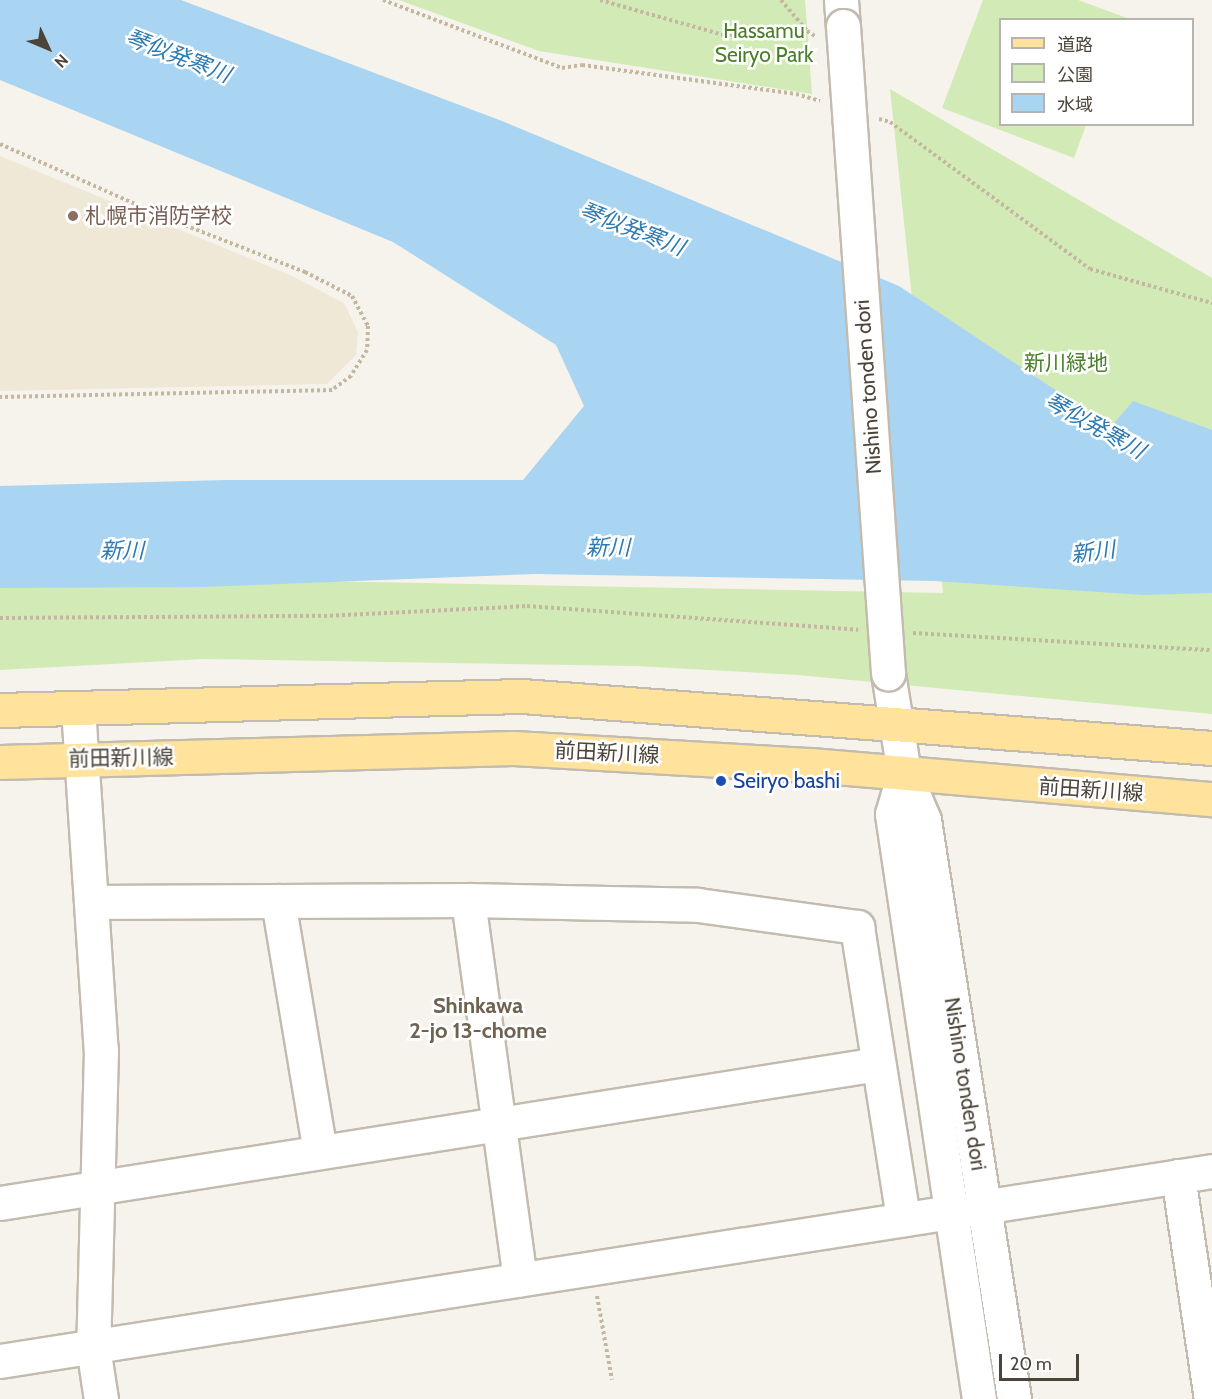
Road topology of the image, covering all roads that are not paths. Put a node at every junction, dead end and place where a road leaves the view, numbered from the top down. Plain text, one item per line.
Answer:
1 (843, 28) edge
2 (78, 708) junction
3 (0, 710) edge
4 (894, 723) junction
5 (1212, 748) edge
6 (82, 759) junction
7 (0, 762) edge
8 (904, 773) junction
9 (1212, 799) edge
10 (468, 900) junction
11 (278, 901) junction
12 (91, 902) junction
13 (878, 1064) junction
14 (496, 1123) junction
15 (320, 1152) junction
16 (1212, 1171) edge
17 (1178, 1176) junction
18 (97, 1187) junction
19 (0, 1203) edge
20 (985, 1206) junction
21 (951, 1211) junction
22 (903, 1219) junction
23 (520, 1279) junction
24 (93, 1347) junction
25 (0, 1361) edge
26 (101, 1399) edge
27 (979, 1399) edge
28 (1014, 1399) edge
29 (1211, 1399) edge

1 - 4 street, Nishino tonden dori, bridge
2 - 3 main road
2 - 4 main road
2 - 6 street
4 - 5 main road
4 - 8 street, Nishino tonden dori
6 - 7 main road, 前田新川線
6 - 8 main road, 前田新川線
6 - 12 street
8 - 9 main road, 前田新川線
8 - 20 street, Nishino tonden dori
8 - 21 street, Nishino tonden dori
10 - 11 street
10 - 13 street
10 - 14 street
11 - 12 street
11 - 15 street
12 - 18 street
13 - 14 street
13 - 22 street
14 - 15 street
14 - 23 street
15 - 18 street
16 - 17 street
17 - 20 street
17 - 29 street
18 - 19 street
18 - 24 street
20 - 21 street
20 - 28 street, Nishino tonden dori
21 - 22 street
21 - 27 street, Nishino tonden dori
22 - 23 street
23 - 24 street
24 - 25 street
24 - 26 street

